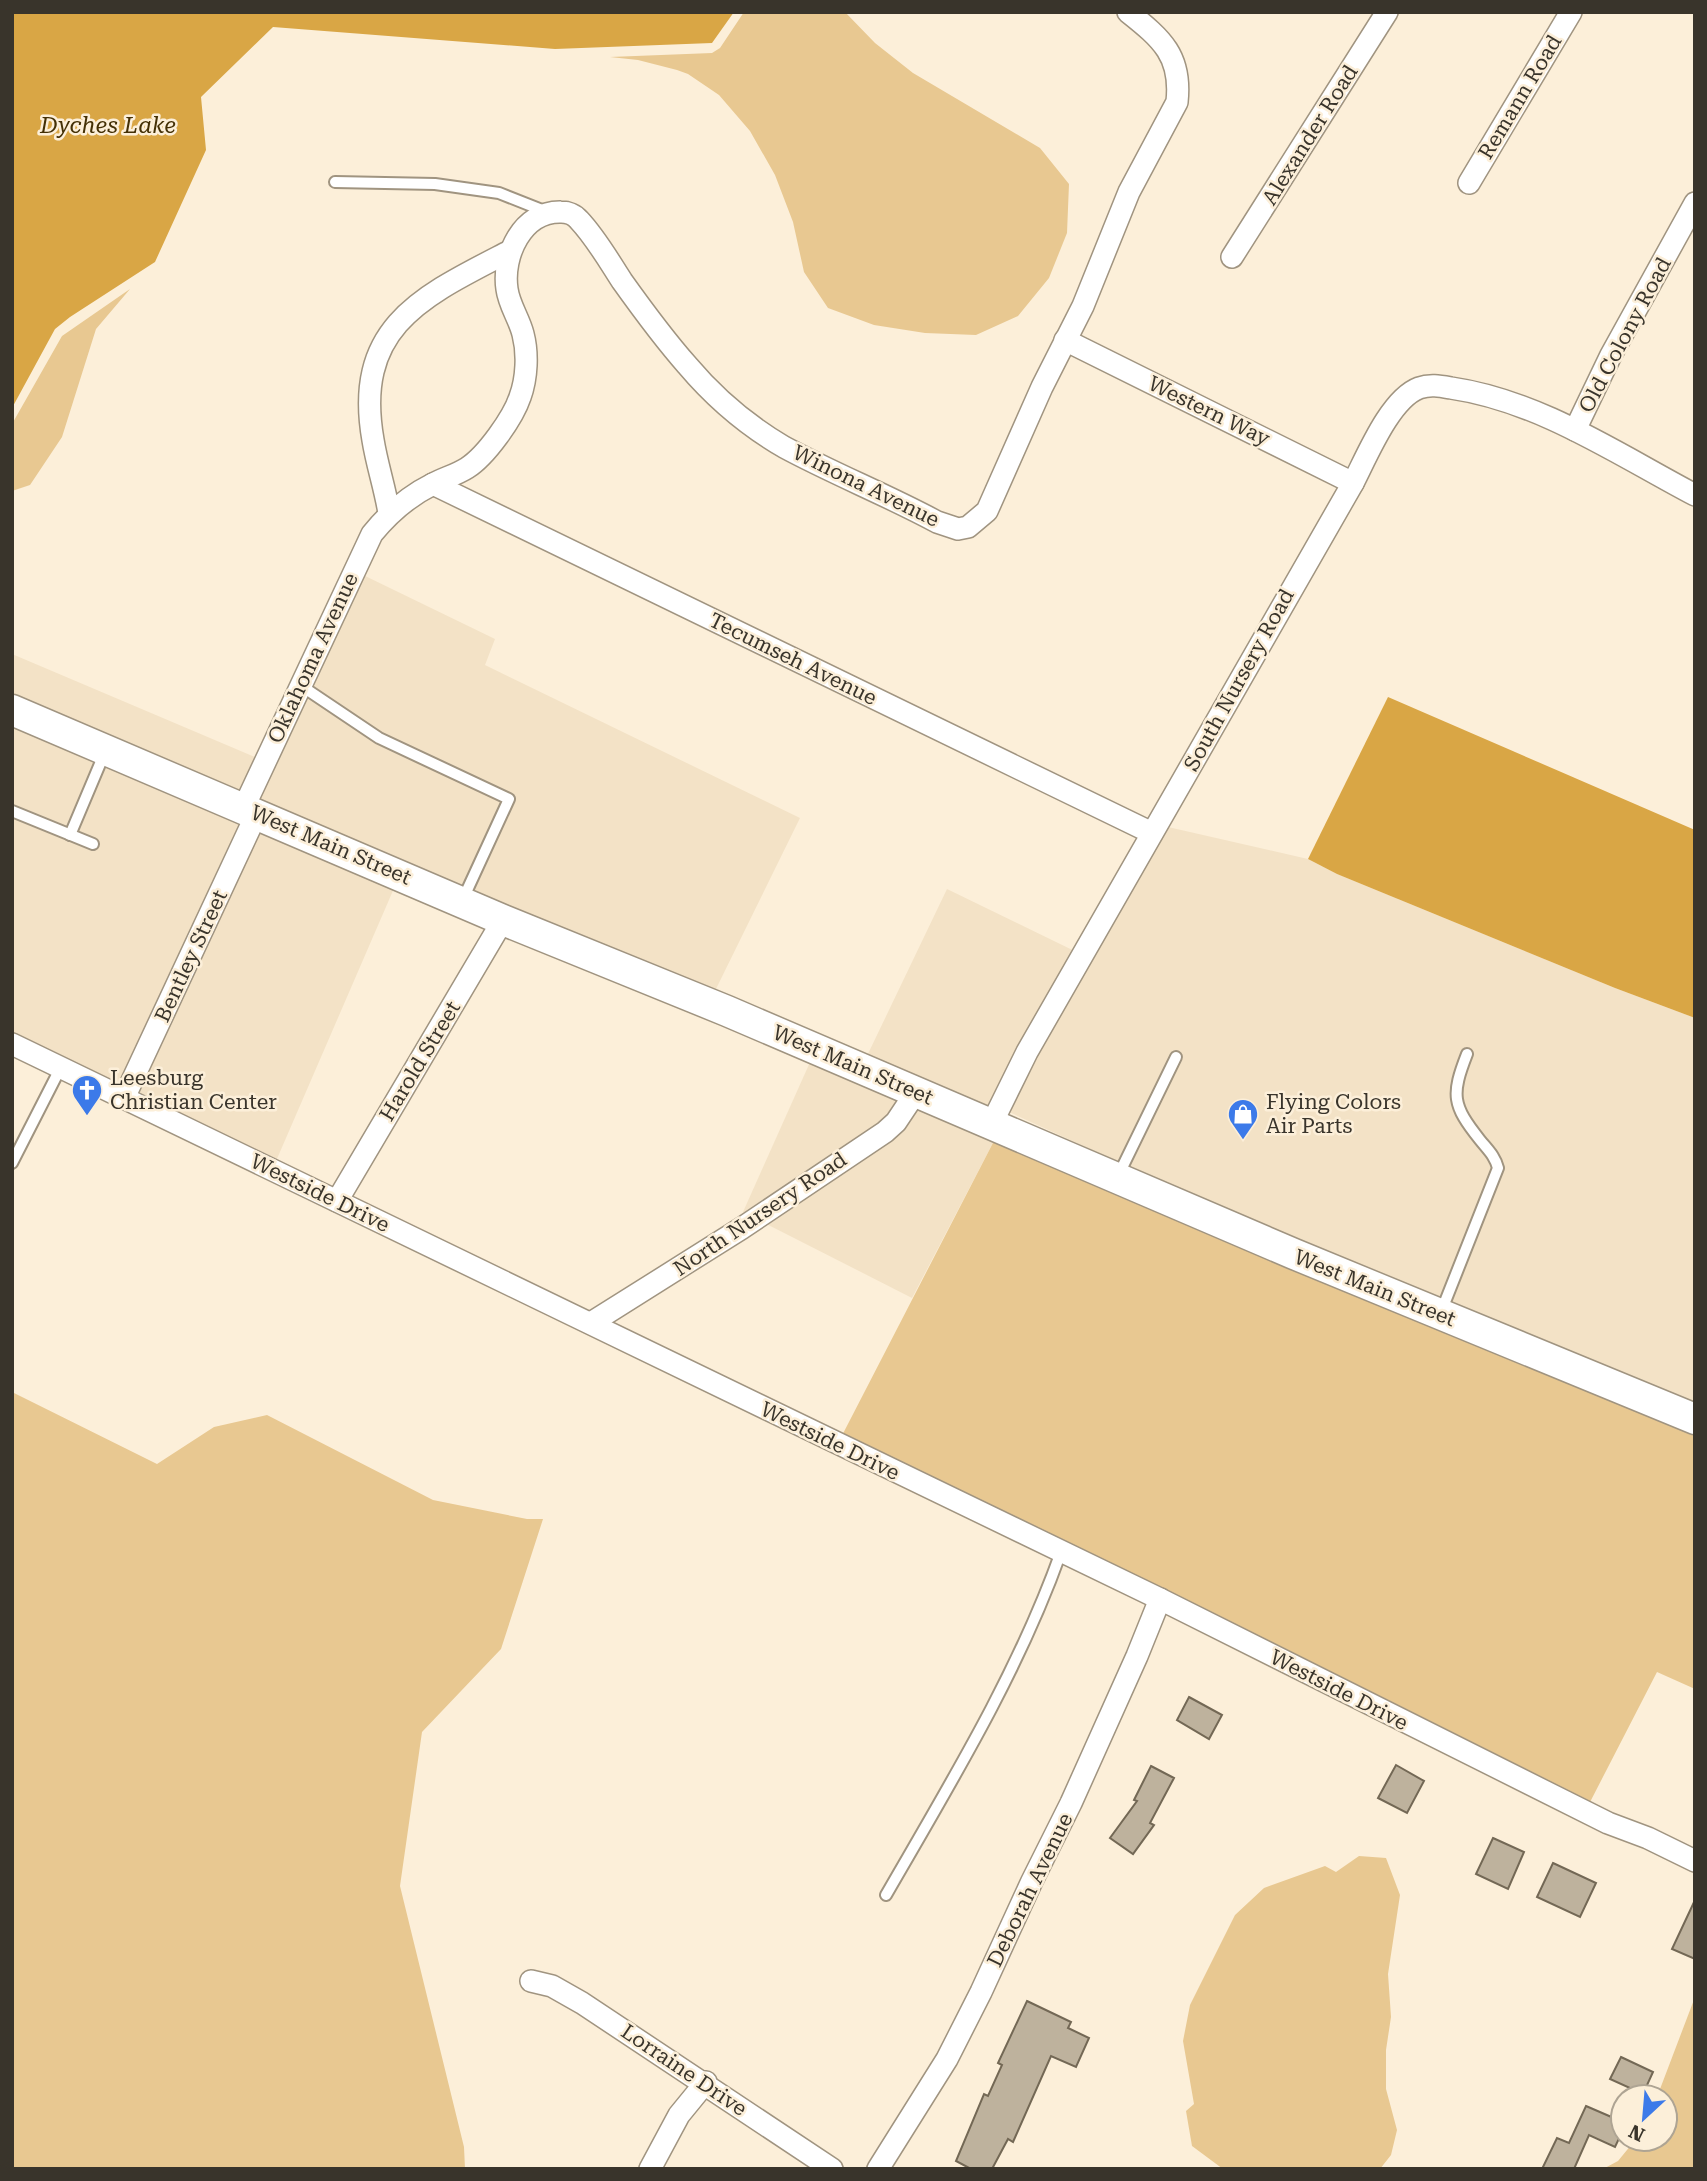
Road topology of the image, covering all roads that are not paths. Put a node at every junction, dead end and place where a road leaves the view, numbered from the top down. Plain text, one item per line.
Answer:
1 (1128, 12) edge
2 (1387, 12) edge
3 (1571, 12) edge
4 (335, 182) dead end
5 (1469, 183) dead end
6 (1695, 204) edge
7 (550, 213) junction
8 (510, 251) junction
9 (1232, 257) dead end
10 (1065, 340) junction
11 (1575, 430) junction
12 (1353, 483) junction
13 (433, 484) junction
14 (1695, 495) edge
15 (389, 513) junction
16 (300, 685) junction
17 (12, 710) edge
18 (106, 749) junction
19 (251, 810) junction
20 (12, 811) edge
21 (1153, 833) junction
22 (70, 835) junction
23 (93, 844) dead end
24 (461, 901) junction
25 (503, 920) junction
26 (12, 1044) edge
27 (1467, 1054) dead end
28 (1176, 1057) dead end
29 (61, 1067) junction
30 (916, 1092) junction
31 (124, 1098) junction
32 (991, 1125) junction
33 (12, 1163) edge
34 (1117, 1179) junction
35 (337, 1201) junction
36 (1440, 1314) junction
37 (591, 1322) junction
38 (1695, 1419) edge
39 (1060, 1552) junction
40 (1160, 1599) junction
41 (1648, 1838) junction
42 (1695, 1842) edge
43 (1695, 1861) edge
44 (886, 1895) dead end
45 (531, 1981) dead end
46 (706, 2082) junction
47 (650, 2169) edge
48 (832, 2169) edge
49 (878, 2169) edge

1 - 10 street, Winona Avenue
2 - 9 street, Alexander Road
3 - 5 street, Remann Road
4 - 7 lane
6 - 11 street, Old Colony Road
7 - 8 street
7 - 10 street, Winona Avenue
8 - 13 street
8 - 15 street
10 - 12 street, Western Way
11 - 12 street, South Nursery Road
11 - 14 street, South Nursery Road
12 - 21 street, South Nursery Road
13 - 15 street
13 - 21 street, Tecumseh Avenue
15 - 16 street, Oklahoma Avenue
16 - 19 street, Oklahoma Avenue
16 - 24 lane
17 - 18 main road, West Main Street
18 - 19 main road, West Main Street
18 - 22 lane
19 - 24 main road, West Main Street
19 - 31 street, Bentley Street
20 - 22 lane
21 - 32 street, South Nursery Road
22 - 23 lane
24 - 25 main road, West Main Street
25 - 30 main road, West Main Street
25 - 35 street, Harold Street
26 - 29 street, Westside Drive
27 - 36 lane
28 - 34 lane
29 - 31 street, Westside Drive
29 - 33 lane
30 - 32 main road, West Main Street
30 - 37 street, North Nursery Road
31 - 35 street, Westside Drive
32 - 34 main road, West Main Street
34 - 36 main road, West Main Street
35 - 37 street, Westside Drive
36 - 38 main road, West Main Street
37 - 39 street, Westside Drive
39 - 40 street, Westside Drive
39 - 44 lane
40 - 41 street, Westside Drive
40 - 49 street, Deborah Avenue
41 - 42 street, Westside Drive
41 - 43 street, Westside Drive
45 - 46 street, Lorraine Drive
46 - 47 street
46 - 48 street, Lorraine Drive

